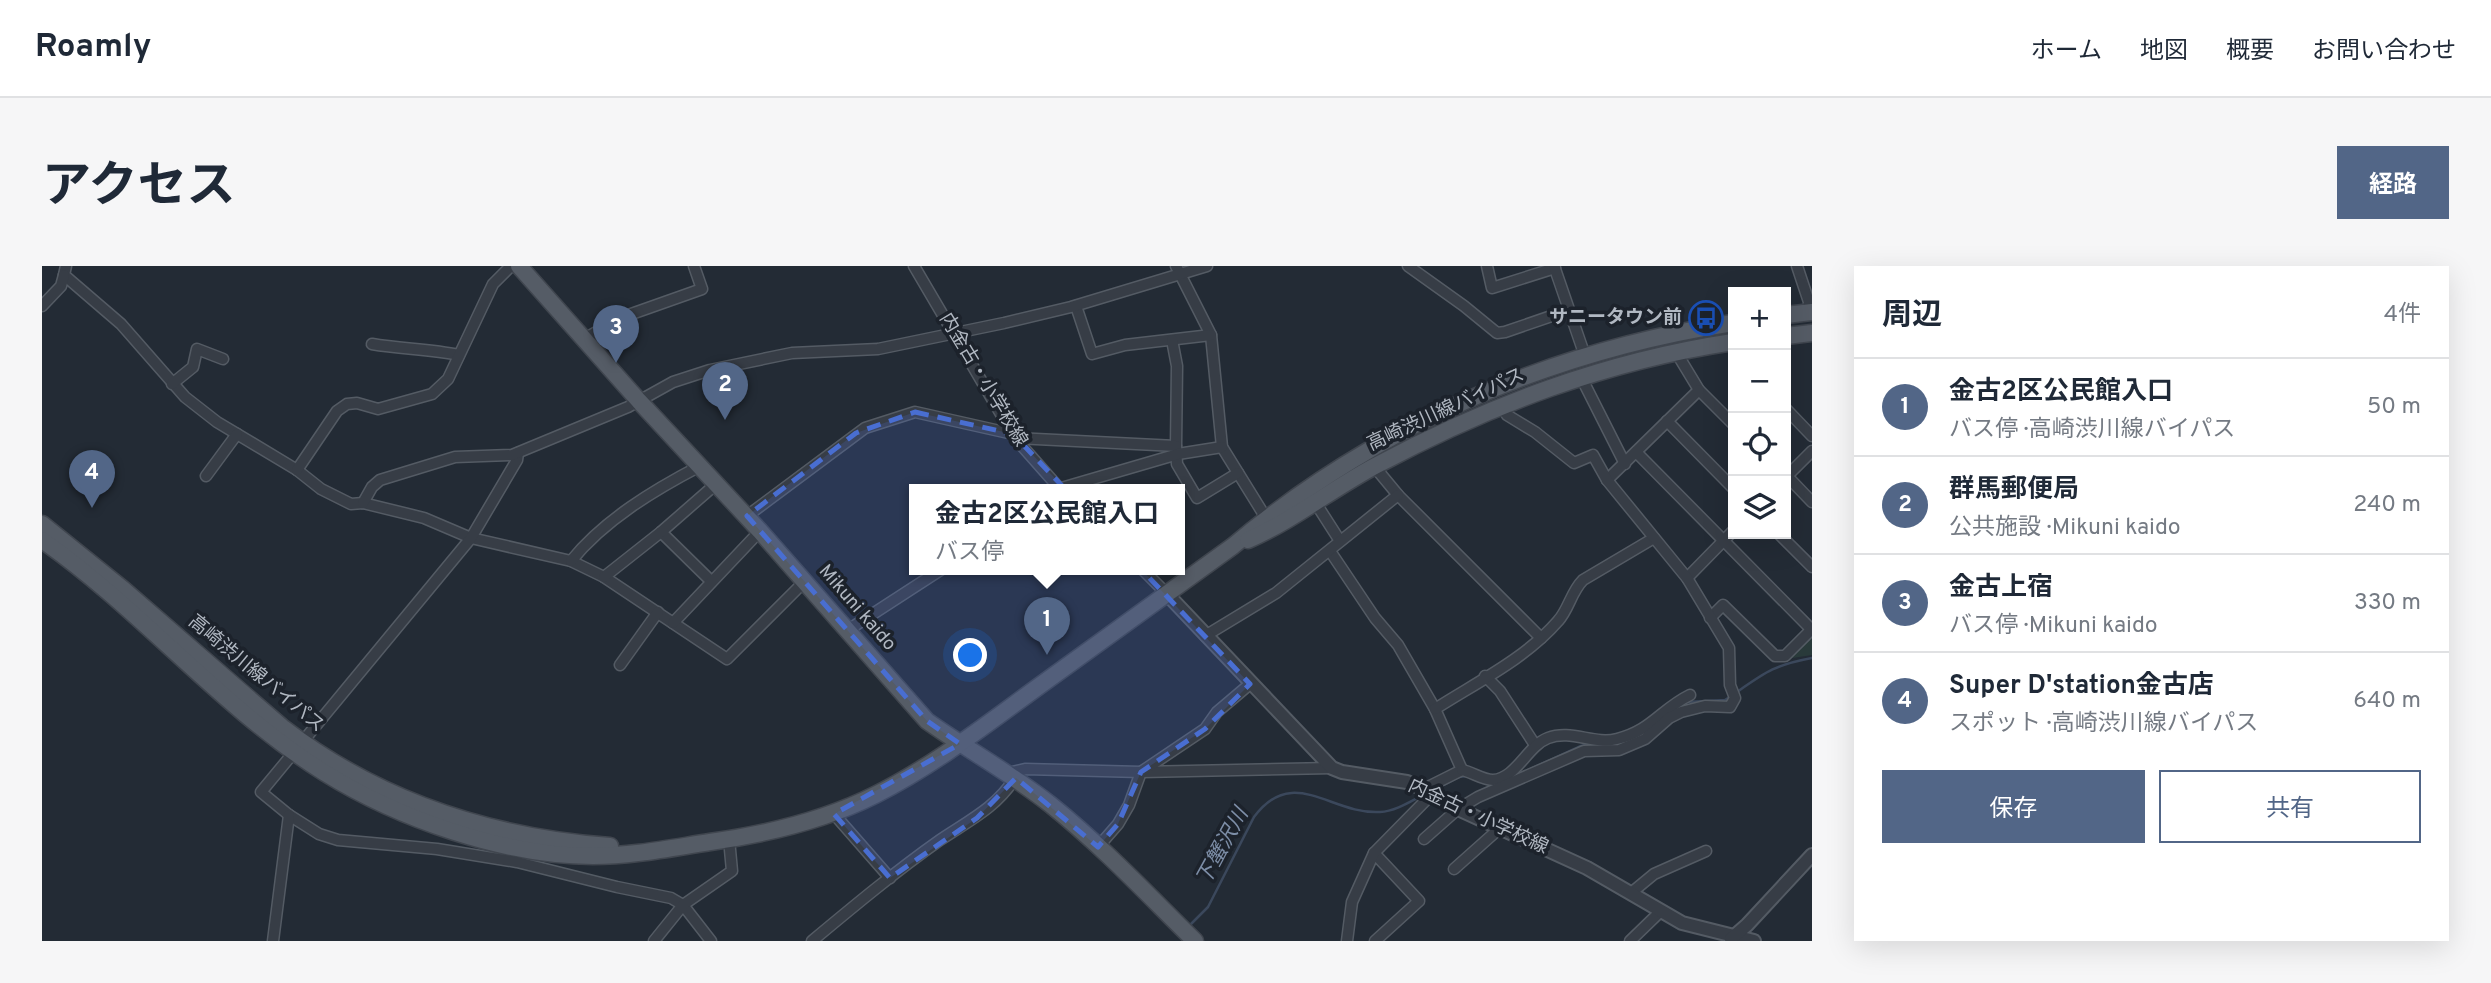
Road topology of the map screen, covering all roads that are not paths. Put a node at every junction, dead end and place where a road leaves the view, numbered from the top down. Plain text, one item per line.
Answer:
1 (511, 266) edge
2 (519, 266) edge
3 (694, 266) edge
4 (914, 266) edge
5 (1207, 266) edge
6 (1408, 266) edge
7 (1487, 266) edge
8 (1797, 266) edge
9 (1555, 267) edge
10 (65, 271) edge
11 (1177, 271) edge
12 (42, 306) edge
13 (1076, 306) junction
14 (1569, 310) junction
15 (1810, 312) edge
16 (1791, 314) edge
17 (1728, 324) edge
18 (953, 332) junction
19 (1812, 333) edge
20 (1211, 335) junction
21 (1791, 335) edge
22 (586, 338) junction
23 (1172, 340) junction
24 (372, 344) dead end
25 (1728, 346) edge
26 (1676, 352) junction
27 (459, 355) junction
28 (1586, 356) junction
29 (223, 359) dead end
30 (1581, 377) junction
31 (172, 384) junction
32 (1699, 390) junction
33 (639, 401) junction
34 (1501, 404) junction
35 (1790, 413) edge
36 (1728, 419) edge
37 (1667, 421) junction
38 (237, 434) junction
39 (1014, 436) junction
40 (1812, 436) edge
41 (1222, 447) junction
42 (1177, 450) junction
43 (1812, 451) edge
44 (1636, 452) junction
45 (518, 453) junction
46 (1625, 464) junction
47 (700, 466) junction
48 (1374, 466) junction
49 (297, 470) junction
50 (1791, 471) edge
51 (1238, 473) junction
52 (206, 476) dead end
53 (1607, 480) junction
54 (1791, 481) edge
55 (1728, 483) edge
56 (716, 484) junction
57 (1055, 484) edge
58 (1074, 484) edge
59 (1398, 495) junction
60 (1315, 502) junction
61 (1812, 502) edge
62 (363, 503) junction
63 (747, 516) junction
64 (1266, 518) junction
65 (42, 524) edge
66 (760, 531) junction
67 (661, 532) junction
68 (1728, 536) edge
69 (471, 538) junction
70 (1654, 538) junction
71 (1784, 539) edge
72 (42, 540) edge
73 (1340, 541) junction
74 (1723, 542) junction
75 (1233, 546) junction
76 (1330, 551) junction
77 (571, 561) junction
78 (1812, 567) edge
79 (933, 575) edge
80 (1148, 575) edge
81 (604, 577) junction
82 (1686, 578) junction
83 (711, 581) junction
84 (805, 581) junction
85 (1167, 594) junction
86 (658, 612) junction
87 (1710, 618) junction
88 (673, 623) junction
89 (1812, 629) edge
90 (848, 630) junction
91 (1205, 636) junction
92 (1541, 638) junction
93 (620, 665) dead end
94 (1486, 676) junction
95 (1250, 684) junction
96 (1690, 695) dead end
97 (1435, 709) junction
98 (960, 744) junction
99 (1535, 745) junction
100 (298, 748) junction
101 (1332, 768) junction
102 (1462, 769) junction
103 (1142, 772) junction
104 (1012, 775) junction
105 (1428, 791) junction
106 (1458, 809) junction
107 (834, 814) junction
108 (289, 815) junction
109 (1500, 828) junction
110 (729, 839) junction
111 (1424, 839) dead end
112 (1098, 847) junction
113 (1706, 851) dead end
114 (1374, 853) junction
115 (1812, 855) edge
116 (1454, 869) dead end
117 (890, 878) junction
118 (1632, 894) junction
119 (683, 905) junction
120 (1661, 911) junction
121 (1731, 939) edge
122 (1192, 940) edge
123 (273, 941) edge
124 (654, 941) edge
125 (711, 941) edge
126 (812, 941) edge
127 (1347, 941) edge
128 (1375, 941) edge
129 (1630, 941) edge
130 (1754, 941) edge

1 - 27 street
2 - 22 main road, Mikuni kaido
3 - 22 street
4 - 18 street, 内金古・小学校線
5 - 11 street
6 - 14 street
7 - 9 street
8 - 15 street
9 - 14 street
10 - 12 street
10 - 31 street
11 - 13 street
11 - 20 street
13 - 18 street
13 - 23 street
14 - 28 street
15 - 16 main road
17 - 28 main road, 高崎渋川線バイパス
18 - 33 street
18 - 39 street, 内金古・小学校線
19 - 21 main road
20 - 23 street
20 - 41 street
22 - 33 main road, Mikuni kaido
23 - 42 street
24 - 27 street
25 - 26 main road, 高崎渋川線バイパス
26 - 30 main road, 高崎渋川線バイパス
26 - 32 street
27 - 49 street
28 - 64 main road, 高崎渋川線バイパス
29 - 31 street
30 - 34 main road, 高崎渋川線バイパス
30 - 46 street
31 - 38 street
32 - 36 street
32 - 37 street
33 - 45 street
33 - 47 main road, Mikuni kaido
34 - 48 main road, 高崎渋川線バイパス
34 - 53 street
35 - 40 street
37 - 44 street
37 - 55 street
38 - 49 street
38 - 52 street
39 - 42 street
39 - 57 street, 内金古・小学校線
39 - 63 street
41 - 42 street
41 - 51 street
42 - 51 street
42 - 58 street
43 - 50 street
44 - 46 street
44 - 74 street
45 - 62 street
45 - 69 street
46 - 53 street
47 - 56 main road, Mikuni kaido
47 - 77 street
48 - 59 street
48 - 60 main road, 高崎渋川線バイパス
49 - 62 street
51 - 64 street
53 - 70 street
54 - 61 street
56 - 63 main road, Mikuni kaido
56 - 67 street
59 - 73 street
59 - 92 street
60 - 73 street
60 - 75 main road, 高崎渋川線バイパス
62 - 69 street
63 - 66 main road, Mikuni kaido
64 - 75 main road, 高崎渋川線バイパス
65 - 100 main road, 高崎渋川線バイパス
66 - 83 street
66 - 84 main road, Mikuni kaido
67 - 81 street
67 - 83 street
68 - 74 street
69 - 77 street
69 - 100 street
70 - 82 street
70 - 92 street
71 - 78 street
72 - 100 main road, 高崎渋川線バイパス
73 - 76 street
74 - 82 street
74 - 89 street
75 - 85 main road, 高崎渋川線バイパス
76 - 91 street
76 - 97 street
77 - 81 street
79 - 90 street
80 - 85 street
81 - 86 street
82 - 87 street
83 - 88 street
84 - 88 street
84 - 90 main road, Mikuni kaido
85 - 91 street
85 - 98 main road, 高崎渋川線バイパス
86 - 88 street
86 - 93 street
87 - 89 street
87 - 106 street
90 - 98 main road, Mikuni kaido
91 - 95 street
92 - 94 street
94 - 97 street
94 - 99 street
95 - 101 street
95 - 103 street
96 - 99 street
97 - 102 street
98 - 104 main road, Mikuni kaido
98 - 107 main road, 高崎渋川線バイパス
99 - 102 street
100 - 108 street
100 - 110 main road, 高崎渋川線バイパス
101 - 103 street
101 - 105 street, 内金古・小学校線
102 - 105 street
103 - 104 street
103 - 112 street
104 - 112 main road, Mikuni kaido
104 - 117 street
105 - 106 street, 内金古・小学校線
105 - 114 street
106 - 109 street, 内金古・小学校線
106 - 111 street
107 - 110 main road, 高崎渋川線バイパス
107 - 117 street
108 - 119 street
108 - 123 street
109 - 116 street
109 - 118 street, 内金古・小学校線
110 - 119 street
112 - 122 main road, Mikuni kaido
113 - 118 street
114 - 127 street
114 - 128 street
115 - 121 street
117 - 126 street
118 - 120 street, 内金古・小学校線
119 - 124 street
119 - 125 street
120 - 121 street, 内金古・小学校線
120 - 129 street
121 - 130 street, 内金古・小学校線

